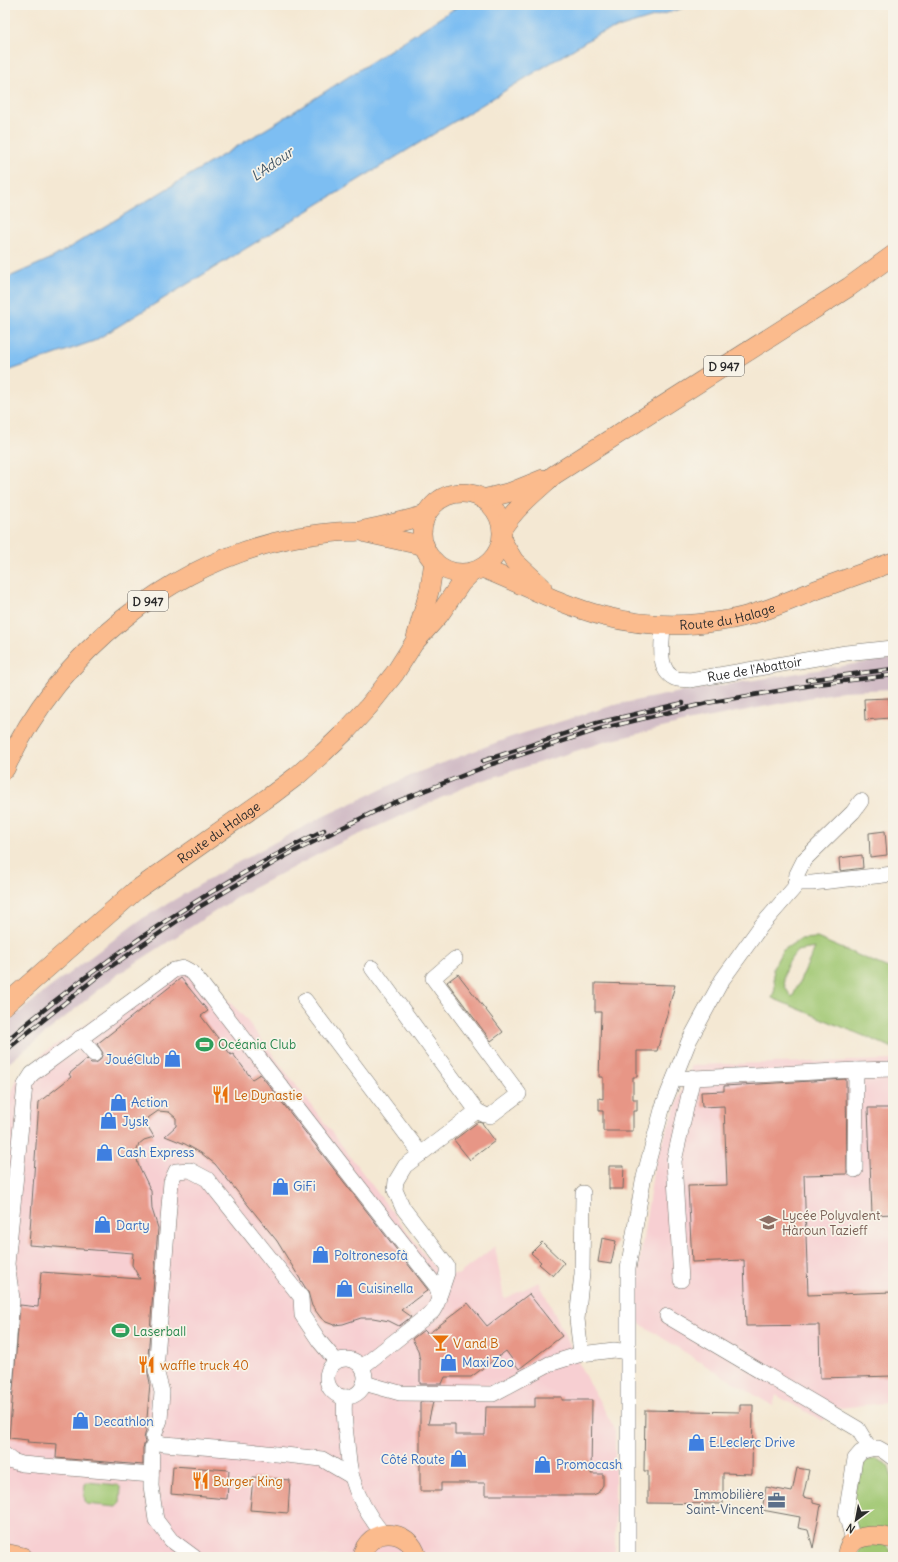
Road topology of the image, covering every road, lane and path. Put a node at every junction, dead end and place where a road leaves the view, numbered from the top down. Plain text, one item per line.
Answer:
1 (893, 255) edge
2 (554, 475) junction
3 (483, 498) junction
4 (426, 515) junction
5 (357, 531) junction
6 (502, 535) junction
7 (429, 554) junction
8 (893, 562) edge
9 (477, 570) junction
10 (556, 600) junction
11 (663, 624) junction
12 (414, 643) junction
13 (893, 648) edge
14 (5, 769) edge
15 (861, 801) dead end
16 (893, 874) edge
17 (796, 883) junction
18 (455, 959) dead end
19 (372, 968) dead end
20 (305, 1000) dead end
21 (5, 1005) edge
22 (80, 1038) junction
23 (94, 1054) dead end
24 (893, 1069) edge
25 (856, 1070) junction
26 (693, 1077) junction
27 (674, 1079) junction
28 (477, 1111) junction
29 (421, 1154) junction
30 (855, 1170) dead end
31 (583, 1193) dead end
32 (681, 1280) dead end
33 (440, 1294) junction
34 (667, 1316) dead end
35 (627, 1352) junction
36 (581, 1354) junction
37 (336, 1361) junction
38 (362, 1367) junction
39 (364, 1383) junction
40 (5, 1389) edge
41 (345, 1397) junction
42 (156, 1442) junction
43 (870, 1448) junction
44 (5, 1455) edge
45 (893, 1458) edge
46 (151, 1475) junction
47 (351, 1476) junction
48 (383, 1534) junction
49 (893, 1539) edge
50 (5, 1552) edge
51 (847, 1553) edge
52 (23, 1557) edge
53 (194, 1557) edge
54 (362, 1557) edge
55 (417, 1557) edge
56 (628, 1557) edge

1 - 2 main road, D 947
2 - 3 main road, D 947
2 - 6 main road, D 947
3 - 4 main road
3 - 6 main road
4 - 5 main road, D 947
4 - 7 main road
5 - 7 main road, D 947
5 - 14 main road, D 947
6 - 9 main road
6 - 10 main road, Route du Halage
7 - 9 main road
7 - 12 main road, Route du Halage
8 - 11 main road, Route du Halage
9 - 10 main road, Route du Halage
9 - 12 main road, Route du Halage
10 - 11 main road, Route du Halage
11 - 13 street, Rue de l'Abattoir
12 - 21 main road, Route du Halage
15 - 17 street
16 - 17 street
17 - 27 street
18 - 28 street
19 - 28 street
20 - 29 street
22 - 23 street
22 - 33 street
22 - 40 street
24 - 25 street
25 - 26 street
25 - 30 street
26 - 27 street
26 - 32 street
27 - 35 street
28 - 29 street
29 - 33 street
31 - 36 street
33 - 38 street
34 - 43 street
35 - 36 street
35 - 56 street
36 - 39 street
37 - 38 street
37 - 41 street
37 - 42 street
38 - 39 street
39 - 41 street
41 - 47 street
42 - 46 street
42 - 47 street
43 - 45 street
43 - 51 street
44 - 46 street
46 - 53 street
47 - 48 street
48 - 54 main road
48 - 55 main road
49 - 51 main road
50 - 52 main road

